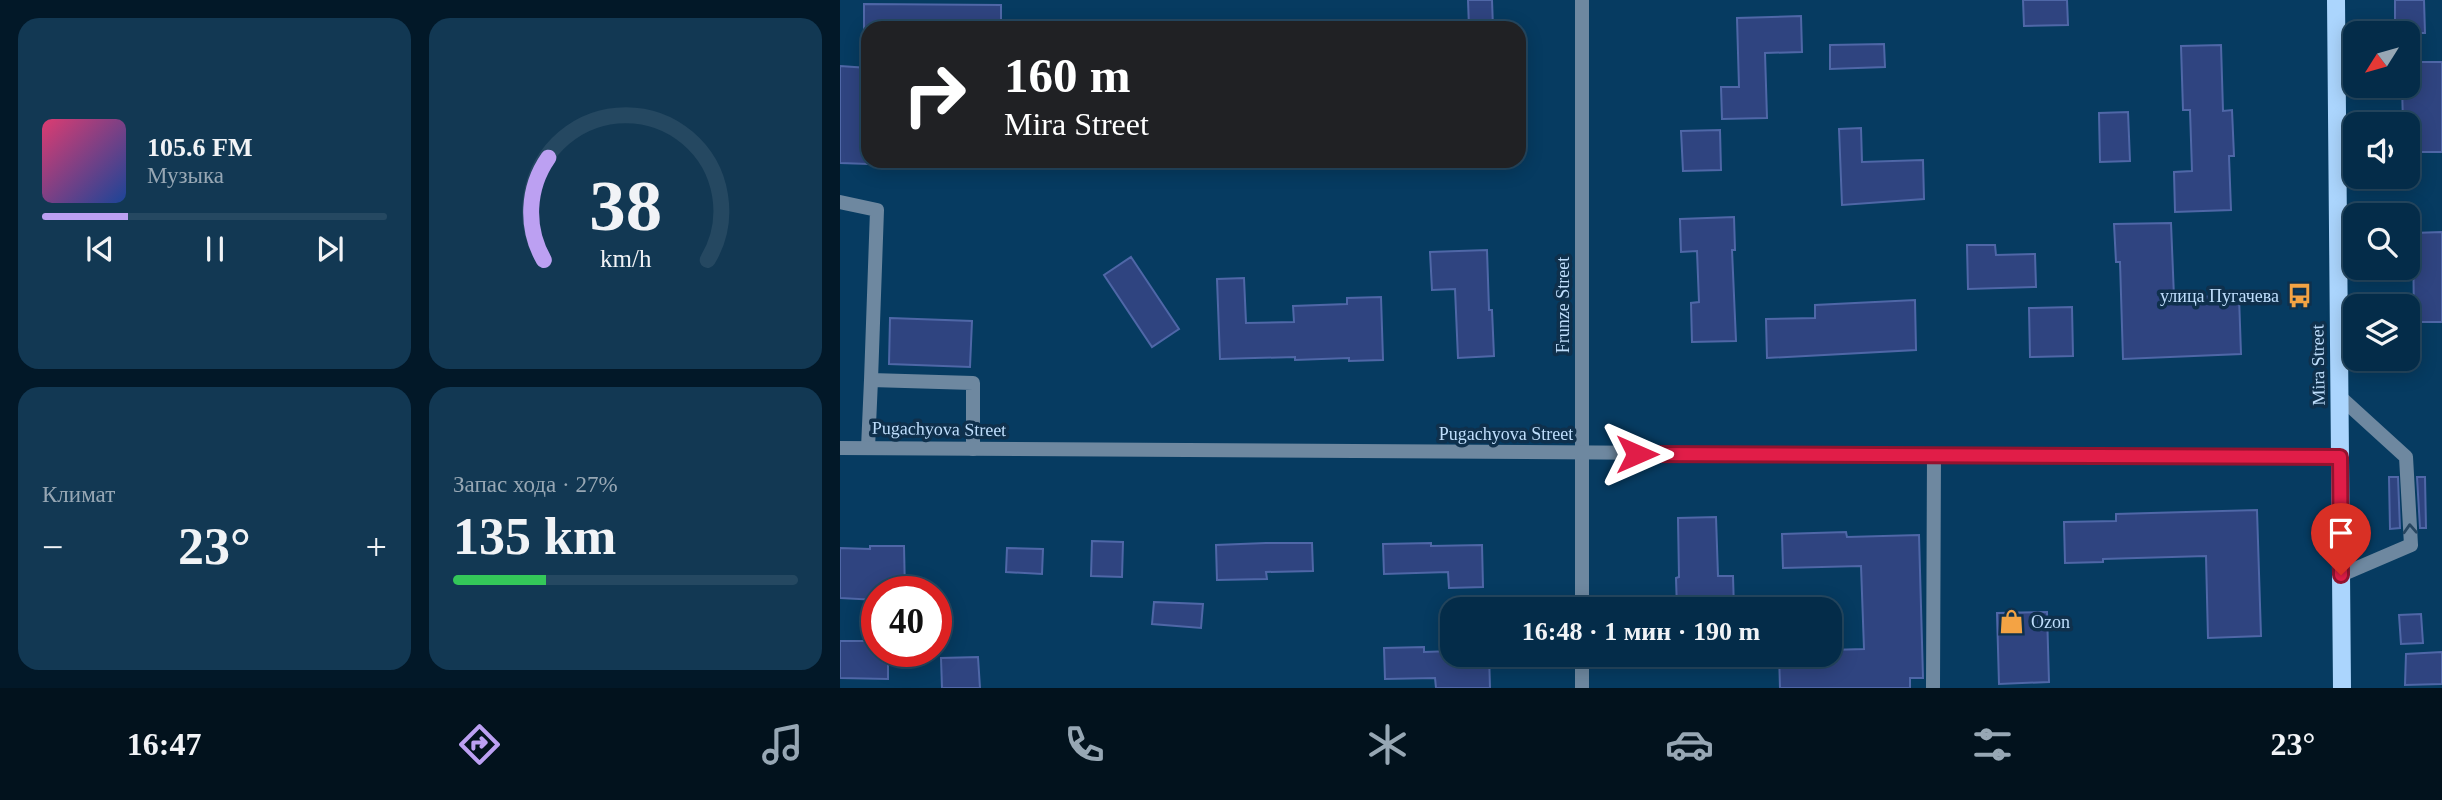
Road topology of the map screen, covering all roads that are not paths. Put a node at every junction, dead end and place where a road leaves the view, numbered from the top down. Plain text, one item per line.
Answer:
1 (1582, 0) edge
2 (2336, 0) edge
3 (840, 202) edge
4 (871, 380) junction
5 (2339, 396) junction
6 (840, 448) edge
7 (868, 448) junction
8 (973, 449) junction
9 (1583, 454) junction
10 (1934, 455) junction
11 (2340, 457) junction
12 (2341, 575) junction
13 (1583, 597) edge
14 (1582, 667) edge
15 (1582, 688) edge
16 (1933, 688) edge
17 (2342, 688) edge

1 - 9 street, Frunze Street
2 - 5 main road, Mira Street
3 - 4 street
4 - 7 street
4 - 8 street
5 - 11 main road, Mira Street
12 -> 5 street
6 - 7 street, Pugachyova Street
7 - 8 street, Pugachyova Street
8 - 9 street, Pugachyova Street
9 - 10 street, Pugachyova Street
9 - 13 street, Frunze Street
10 - 11 street, Pugachyova Street
10 - 16 street
11 - 12 main road, Mira Street
12 - 17 main road, Mira Street
14 - 15 street

